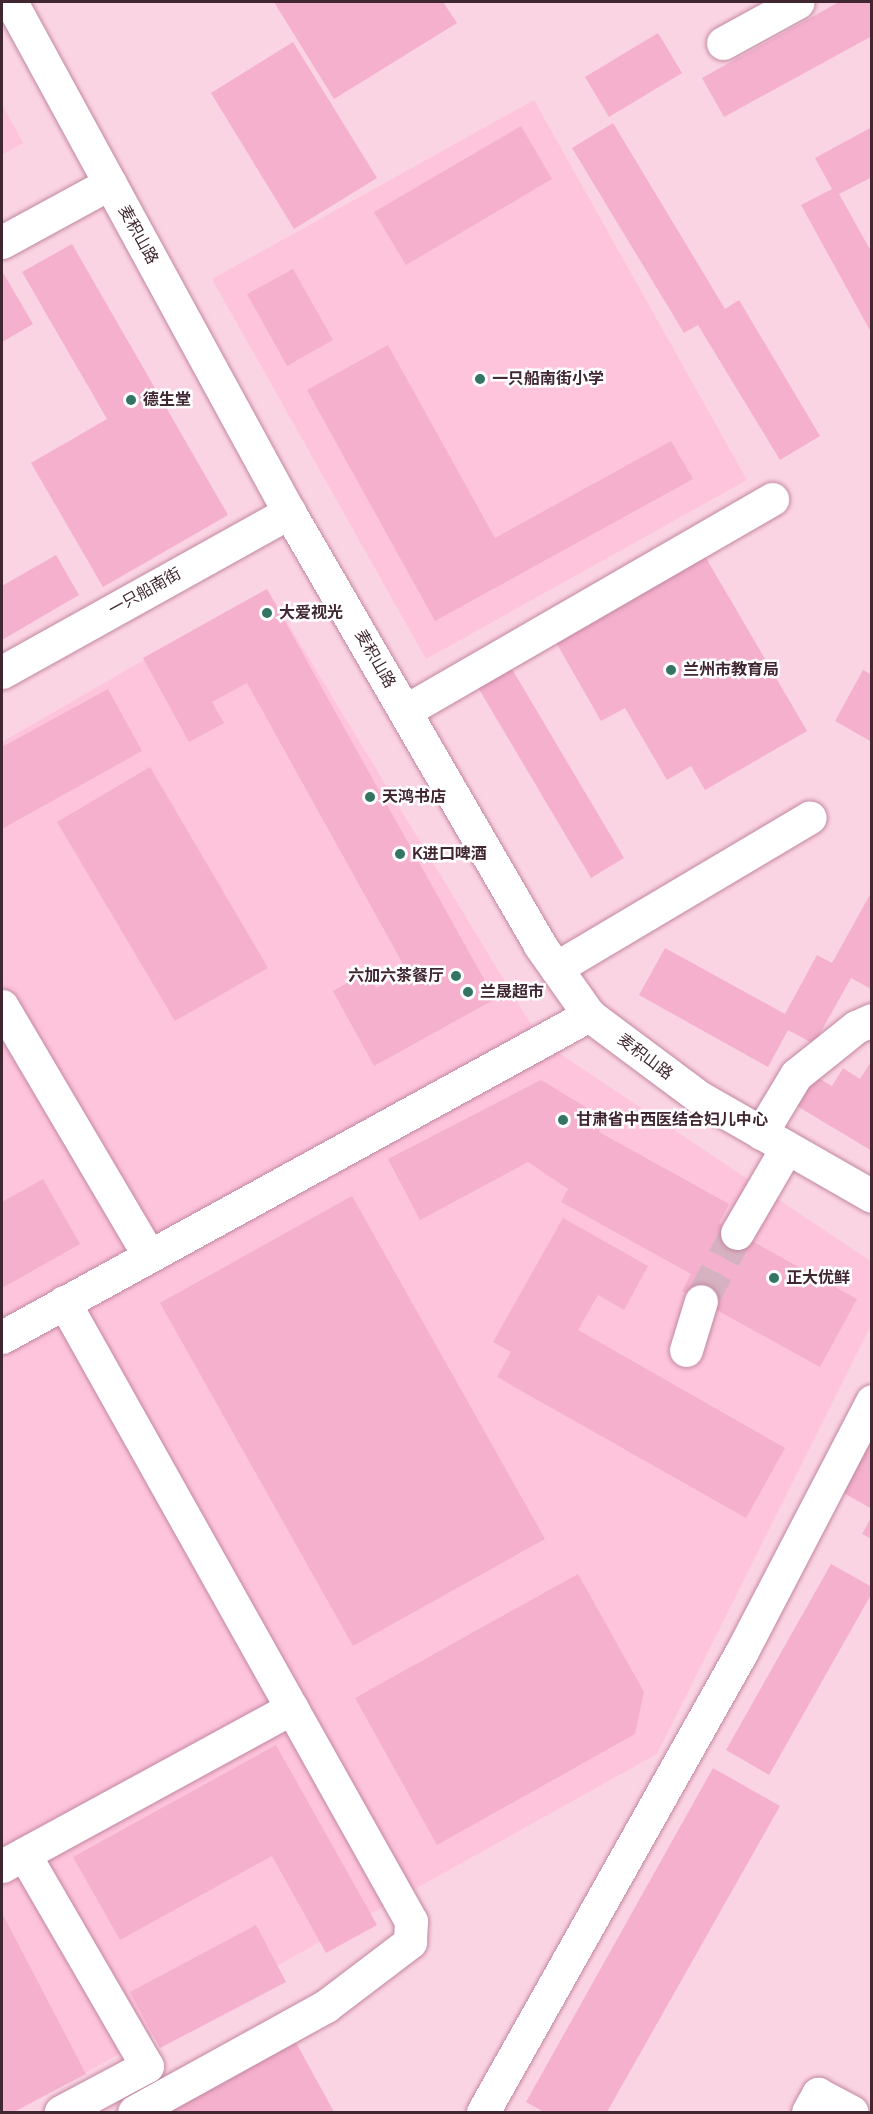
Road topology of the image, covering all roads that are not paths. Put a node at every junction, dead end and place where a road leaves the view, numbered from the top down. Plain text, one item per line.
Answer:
1 (11, 2) edge
2 (798, 2) edge
3 (723, 43) dead end
4 (110, 183) junction
5 (2, 242) edge
6 (772, 499) dead end
7 (289, 512) junction
8 (2, 672) edge
9 (405, 711) junction
10 (810, 817) dead end
11 (556, 968) junction
12 (2, 1006) edge
13 (589, 1015) junction
14 (872, 1020) edge
15 (774, 1140) junction
16 (872, 1196) edge
17 (737, 1233) tunnel mouth
18 (149, 1256) junction
19 (701, 1301) tunnel mouth
20 (64, 1302) junction
21 (2, 1337) edge
22 (686, 1350) dead end
23 (872, 1401) edge
24 (292, 1708) junction
25 (13, 1860) edge
26 (61, 2112) edge
27 (134, 2112) edge
28 (483, 2112) edge
29 (808, 2112) edge
30 (852, 2112) edge

1 - 4 street, 麦积山路
2 - 3 street
4 - 5 street
4 - 7 street, 麦积山路
6 - 9 street
7 - 8 street, 一只船南街
7 - 9 street, 麦积山路
9 - 11 street, 麦积山路
10 - 11 street
11 - 13 street, 麦积山路
12 - 18 street
13 - 15 street, 麦积山路
13 - 18 street
14 - 15 street
15 - 16 street, 麦积山路
15 - 17 street
18 - 20 street
19 - 22 street
20 - 21 street
20 - 24 street
23 - 28 street
24 - 25 street
24 - 27 street
25 - 26 street
29 - 30 street

